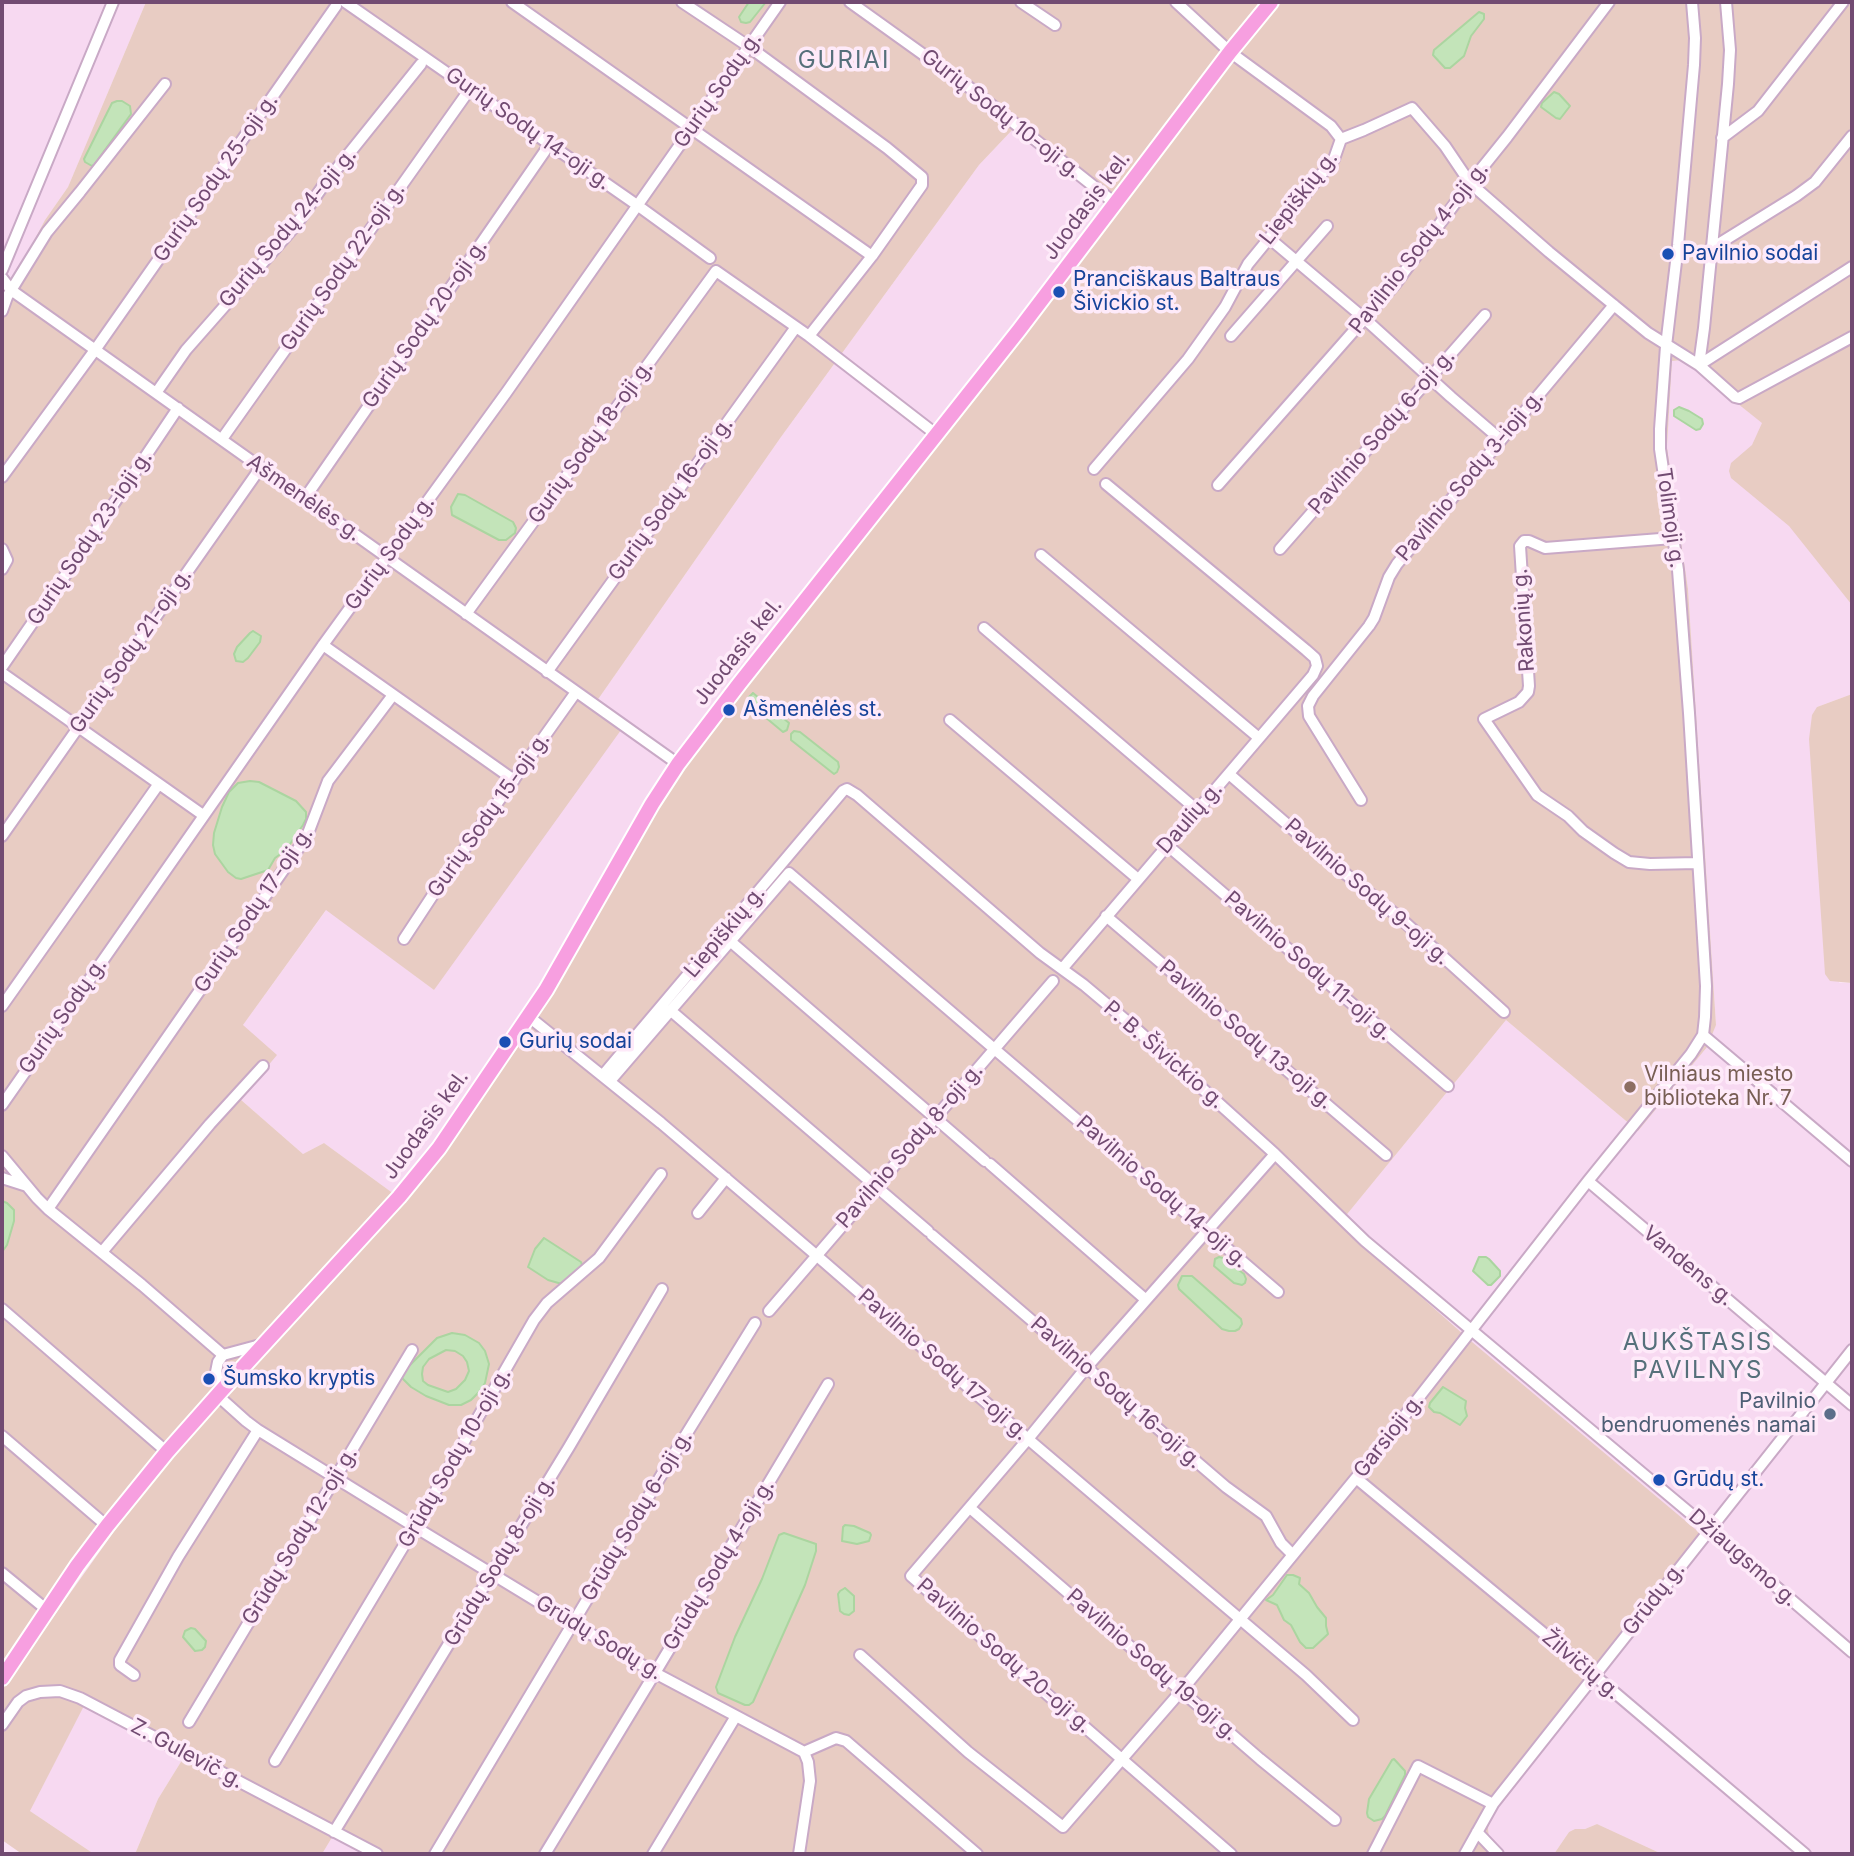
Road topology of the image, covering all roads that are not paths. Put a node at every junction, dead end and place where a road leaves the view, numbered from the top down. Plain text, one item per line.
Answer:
1 (113, 2) edge
2 (512, 2) edge
3 (682, 2) edge
4 (780, 2) edge
5 (850, 2) edge
6 (1021, 2) edge
7 (1176, 2) edge
8 (1271, 2) edge
9 (1609, 2) edge
10 (1692, 2) edge
11 (1727, 2) edge
12 (1843, 2) edge
13 (340, 4) edge
14 (1055, 25) dead end
15 (748, 46) junction
16 (1230, 52) junction
17 (421, 64) dead end
18 (165, 84) dead end
19 (465, 96) dead end
20 (692, 128) junction
21 (1852, 136) edge
22 (1722, 138) junction
23 (1341, 139) junction
24 (545, 151) dead end
25 (1470, 183) junction
26 (1116, 204) junction
27 (636, 205) junction
28 (1327, 226) dead end
29 (1269, 238) junction
30 (1712, 248) junction
31 (872, 256) junction
32 (710, 258) dead end
33 (1296, 261) junction
34 (1852, 267) edge
35 (2, 270) edge
36 (2, 278) edge
37 (11, 290) junction
38 (1614, 304) junction
39 (2, 311) edge
40 (1485, 315) dead end
41 (1365, 319) junction
42 (796, 327) junction
43 (808, 336) junction
44 (1231, 336) dead end
45 (1852, 337) edge
46 (1666, 346) junction
47 (95, 350) junction
48 (1699, 365) junction
49 (1429, 378) junction
50 (156, 393) junction
51 (178, 408) junction
52 (937, 435) junction
53 (222, 439) junction
54 (1500, 439) junction
55 (261, 467) junction
56 (1094, 469) dead end
57 (2, 477) edge
58 (1106, 484) dead end
59 (1218, 485) dead end
60 (305, 498) junction
61 (1673, 538) junction
62 (2, 549) edge
63 (1280, 550) dead end
64 (1041, 555) dead end
65 (387, 556) junction
66 (2, 569) edge
67 (466, 614) junction
68 (984, 628) dead end
69 (323, 645) junction
70 (2, 667) edge
71 (547, 672) junction
72 (2, 673) edge
73 (576, 692) junction
74 (393, 695) junction
75 (950, 720) dead end
76 (77, 727) junction
77 (1259, 738) junction
78 (678, 764) junction
79 (1228, 774) junction
80 (513, 779) junction
81 (158, 785) junction
82 (848, 789) joint
83 (1361, 800) dead end
84 (1197, 810) junction
85 (203, 815) junction
86 (2, 836) edge
87 (1167, 845) junction
88 (1697, 863) junction
89 (1138, 879) junction
90 (1106, 916) junction
91 (404, 939) dead end
92 (730, 941) junction
93 (1062, 969) junction
94 (1053, 981) dead end
95 (2, 1006) edge
96 (670, 1010) junction
97 (1504, 1012) dead end
98 (528, 1016) junction
99 (1703, 1035) junction
100 (995, 1049) junction
101 (263, 1066) dead end
102 (607, 1078) junction
103 (1448, 1086) dead end
104 (2, 1105) edge
105 (935, 1117) junction
106 (1275, 1154) junction
107 (1386, 1154) dead end
108 (2, 1156) edge
109 (1852, 1161) edge
110 (661, 1174) dead end
111 (2, 1178) edge
112 (726, 1178) junction
113 (1588, 1181) junction
114 (27, 1186) junction
115 (876, 1186) junction
116 (48, 1209) junction
117 (698, 1213) dead end
118 (1206, 1231) junction
119 (102, 1252) junction
120 (816, 1255) junction
121 (662, 1289) dead end
122 (1279, 1292) dead end
123 (1145, 1299) junction
124 (2, 1309) edge
125 (769, 1311) dead end
126 (755, 1323) dead end
127 (1471, 1331) junction
128 (264, 1344) junction
129 (412, 1350) dead end
130 (1852, 1350) edge
131 (223, 1355) junction
132 (1086, 1368) junction
133 (1826, 1383) junction
134 (828, 1384) dead end
135 (220, 1392) junction
136 (1852, 1405) edge
137 (258, 1430) junction
138 (2, 1436) edge
139 (1028, 1439) junction
140 (167, 1452) junction
141 (335, 1478) junction
142 (1356, 1478) junction
143 (970, 1508) junction
144 (107, 1526) junction
145 (415, 1527) junction
146 (1709, 1529) junction
147 (1293, 1555) junction
148 (2, 1573) edge
149 (492, 1574) junction
150 (47, 1610) junction
151 (1240, 1620) junction
152 (573, 1623) junction
153 (1852, 1652) edge
154 (860, 1655) dead end
155 (656, 1673) junction
156 (134, 1675) dead end
157 (1594, 1675) junction
158 (2, 1678) edge
159 (1182, 1690) junction
160 (736, 1716) junction
161 (1353, 1720) dead end
162 (189, 1722) dead end
163 (2, 1725) edge
164 (804, 1752) junction
165 (1122, 1759) junction
166 (275, 1761) dead end
167 (1493, 1804) junction
168 (1335, 1820) dead end
169 (334, 1832) junction
170 (1477, 1832) junction
171 (377, 1854) edge
172 (435, 1854) edge
173 (545, 1854) edge
174 (653, 1854) edge
175 (799, 1854) edge
176 (976, 1854) edge
177 (1231, 1854) edge
178 (1373, 1854) edge
179 (1465, 1854) edge
180 (1498, 1854) edge
181 (1805, 1854) edge

1 - 35 street
2 - 20 street
3 - 15 street
4 - 15 street, Gurių Sodų g.
5 - 26 street, Gurių Sodų 10-oji g.
6 - 14 street
7 - 16 street, Liepiškių g.
8 - 16 main road, Juodasis kel.
9 - 25 street, Pavilnio Sodų 4-oji g.
10 - 46 street, Tolimoji g.
11 - 22 street
12 - 22 street
13 - 27 street, Gurių Sodų 14-oji g.
13 - 47 street, Gurių Sodų 25-oji g.
15 - 20 street, Gurių Sodų g.
15 - 31 street
16 - 23 street, Liepiškių g.
16 - 26 main road, Juodasis kel.
17 - 50 street, Gurių Sodų 24-oji g.
18 - 37 street
19 - 53 street, Gurių Sodų 22-oji g.
20 - 27 street, Gurių Sodų g.
20 - 31 street
21 - 30 street
22 - 30 street
23 - 25 street
23 - 29 street, Liepiškių g.
24 - 60 street, Gurių Sodų 20-oji g.
25 - 38 street
25 - 41 street, Pavilnio Sodų 4-oji g.
26 - 52 main road, Juodasis kel.
27 - 32 street, Gurių Sodų 14-oji g.
27 - 65 street, Gurių Sodų g.
28 - 33 street
29 - 33 street
29 - 56 street, Liepiškių g.
30 - 48 street
31 - 43 street
33 - 41 street
33 - 44 street
34 - 48 street
36 - 37 street, Ašmenėlės g.
37 - 39 street
37 - 47 street, Ašmenėlės g.
38 - 46 street
38 - 54 street, Pavilnio Sodų 3-ioji g.
40 - 49 street, Pavilnio Sodų 6-oji g.
41 - 49 street
41 - 59 street, Pavilnio Sodų 4-oji g.
42 - 43 street
42 - 67 street, Gurių Sodų 18-oji g.
42 - 71 street, Gurių Sodų 16-oji g.
43 - 52 street
45 - 48 street
46 - 48 street
46 - 61 street, Tolimoji g.
47 - 50 street, Ašmenėlės g.
47 - 57 street, Gurių Sodų 25-oji g.
49 - 54 street
49 - 63 street, Pavilnio Sodų 6-oji g.
50 - 51 street, Ašmenėlės g.
51 - 53 street, Ašmenėlės g.
51 - 70 street, Gurių Sodų 23-ioji g.
52 - 78 main road, Juodasis kel.
53 - 55 street, Ašmenėlės g.
54 - 83 street, Pavilnio Sodų 3-ioji g.
55 - 60 street, Ašmenėlės g.
55 - 76 street, Gurių Sodų 21-oji g.
58 - 77 street, Daulių g.
60 - 65 street, Ašmenėlės g.
61 - 88 street, Tolimoji g.
61 - 88 street, Rakonių g.
62 - 66 street
64 - 77 street
65 - 67 street, Ašmenėlės g.
65 - 69 street, Gurių Sodų g.
67 - 71 street, Ašmenėlės g.
68 - 84 street
69 - 74 street
69 - 85 street, Gurių Sodų g.
71 - 73 street, Ašmenėlės g.
72 - 76 street
73 - 78 street, Ašmenėlės g.
73 - 80 street, Gurių Sodų 15-oji g.
74 - 80 street
74 - 116 street, Gurių Sodų 17-oji g.
75 - 89 street
76 - 81 street
76 - 86 street, Gurių Sodų 21-oji g.
77 - 79 street, Daulių g.
78 - 98 main road, Juodasis kel.
79 - 84 street, Daulių g.
79 - 97 street, Pavilnio Sodų 9-oji g.
80 - 91 street, Gurių Sodų 15-oji g.
81 - 85 street
81 - 95 street
82 - 93 street, P. B. Šivickio g.
82 - 102 street, Liepiškių g.
84 - 87 street, Daulių g.
85 - 104 street, Gurių Sodų g.
87 - 89 street, Daulių g.
87 - 103 street, Pavilnio Sodų 11-oji g.
88 - 99 street, Tolimoji g.
89 - 90 street, Daulių g.
90 - 93 street, Daulių g.
90 - 107 street, Pavilnio Sodų 13-oji g.
92 - 96 street
92 - 100 street, Pavilnio Sodų 14-oji g.
92 - 105 street
93 - 106 street, P. B. Šivickio g.
94 - 100 street, Pavilnio Sodų 8-oji g.
96 - 102 street
96 - 115 street, Pavilnio Sodų 16-oji g.
98 - 102 street, Pavilnio Sodų 17-oji g.
98 - 128 main road, Juodasis kel.
99 - 109 street
99 - 113 street, Garsioji g.
100 - 105 street, Pavilnio Sodų 8-oji g.
100 - 118 street, Pavilnio Sodų 14-oji g.
101 - 119 street
102 - 112 street, Pavilnio Sodų 17-oji g.
105 - 115 street, Pavilnio Sodų 8-oji g.
105 - 123 street
106 - 118 street, Pavilnio Sodų 20-oji g.
106 - 127 street, P. B. Šivickio g.
108 - 114 street
110 - 145 street, Grūdų Sodų 10-oji g.
111 - 114 street
112 - 117 street
112 - 120 street, Pavilnio Sodų 17-oji g.
113 - 127 street, Garsioji g.
113 - 133 street, Vandens g.
114 - 116 street
115 - 120 street, Pavilnio Sodų 8-oji g.
115 - 132 street, Pavilnio Sodų 16-oji g.
116 - 119 street
118 - 122 street, Pavilnio Sodų 14-oji g.
118 - 123 street, Pavilnio Sodų 20-oji g.
119 - 131 street
120 - 125 street, Pavilnio Sodų 8-oji g.
120 - 139 street, Pavilnio Sodų 17-oji g.
121 - 149 street, Grūdų Sodų 8-oji g.
123 - 132 street, Pavilnio Sodų 20-oji g.
124 - 140 street
126 - 152 street, Grūdų Sodų 6-oji g.
127 - 142 street, Garsioji g.
127 - 146 street, Džiaugsmo g.
128 - 131 street
128 - 135 main road, Juodasis kel.
129 - 141 street, Grūdų Sodų 12-oji g.
130 - 133 street, Grūdų g.
131 - 135 street
132 - 139 street, Pavilnio Sodų 20-oji g.
132 - 147 street, Pavilnio Sodų 16-oji g.
133 - 136 street, Vandens g.
133 - 146 street, Grūdų g.
134 - 155 street, Grūdų Sodų 4-oji g.
135 - 137 street, Grūdų Sodų g.
135 - 140 main road
137 - 141 street, Grūdų Sodų g.
137 - 156 street
138 - 144 street
139 - 143 street, Pavilnio Sodų 20-oji g.
139 - 151 street, Pavilnio Sodų 17-oji g.
140 - 144 main road
141 - 145 street, Grūdų Sodų g.
141 - 162 street, Grūdų Sodų 12-oji g.
142 - 147 street, Garsioji g.
142 - 157 street, Žilvičių g.
143 - 159 street, Pavilnio Sodų 19-oji g.
143 - 165 street, Pavilnio Sodų 20-oji g.
144 - 150 main road
145 - 149 street, Grūdų Sodų g.
145 - 166 street, Grūdų Sodų 10-oji g.
146 - 153 street, Džiaugsmo g.
146 - 157 street, Grūdų g.
147 - 151 street, Garsioji g.
148 - 150 street
149 - 152 street, Grūdų Sodų g.
149 - 169 street, Grūdų Sodų 8-oji g.
150 - 158 main road
151 - 159 street, Garsioji g.
151 - 161 street, Pavilnio Sodų 17-oji g.
152 - 155 street, Grūdų Sodų g.
152 - 172 street, Grūdų Sodų 6-oji g.
154 - 165 street, Garsioji g.
155 - 160 street, Grūdų Sodų g.
155 - 173 street, Grūdų Sodų 4-oji g.
157 - 167 street, Grūdų g.
157 - 181 street, Žilvičių g.
159 - 165 street, Garsioji g.
159 - 168 street, Pavilnio Sodų 19-oji g.
160 - 164 street, Grūdų Sodų g.
160 - 174 street
163 - 169 street, Z. Gulevič g.
164 - 175 street
164 - 176 street
165 - 177 street, Pavilnio Sodų 20-oji g.
167 - 170 street, Grūdų g.
167 - 178 street
169 - 171 street, Z. Gulevič g.
170 - 179 street, Grūdų g.
170 - 180 street

